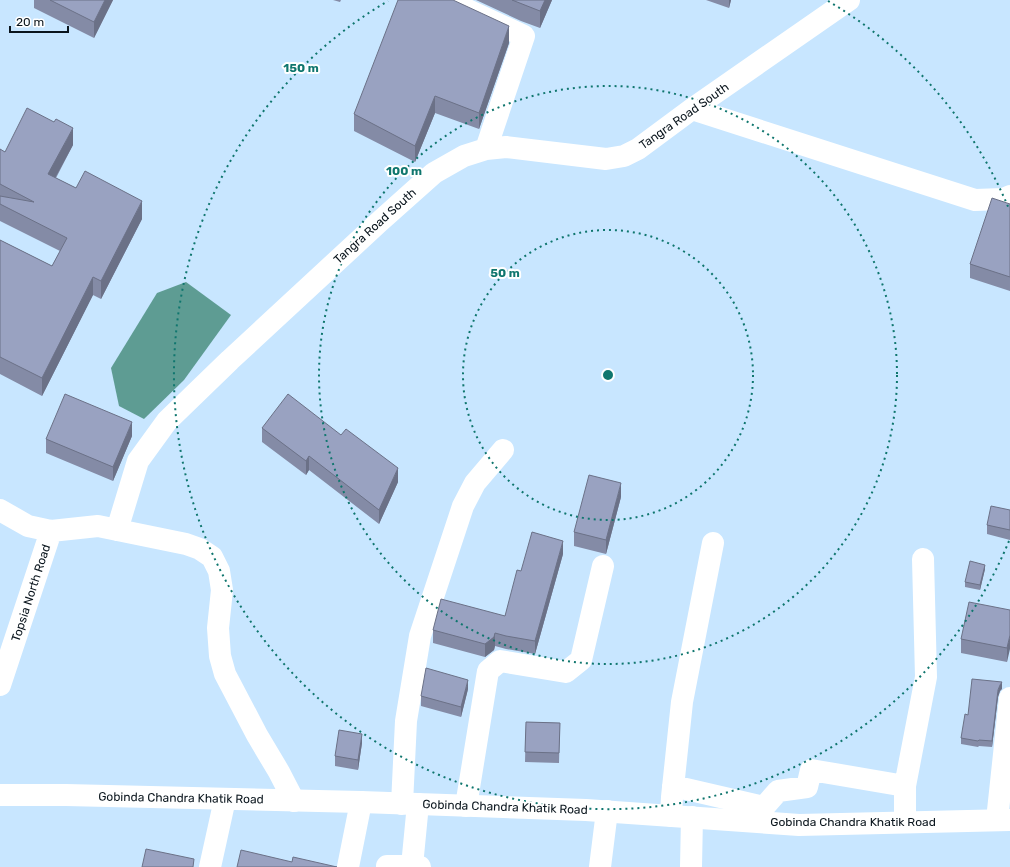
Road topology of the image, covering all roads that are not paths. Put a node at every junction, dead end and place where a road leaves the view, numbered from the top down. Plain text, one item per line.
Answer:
1 (446, 0) edge
2 (849, 0) edge
3 (692, 109) junction
4 (486, 149) junction
5 (1010, 196) edge
6 (503, 450) dead end
7 (0, 510) edge
8 (118, 530) junction
9 (52, 531) junction
10 (713, 543) dead end
11 (923, 559) dead end
12 (603, 566) dead end
13 (0, 685) edge
14 (1010, 698) edge
15 (673, 786) junction
16 (905, 786) junction
17 (0, 795) edge
18 (225, 799) junction
19 (294, 801) junction
20 (361, 802) junction
21 (410, 804) junction
22 (466, 806) junction
23 (607, 811) junction
24 (671, 816) junction
25 (692, 817) junction
26 (1003, 820) edge
27 (905, 822) junction
28 (387, 866) edge
29 (416, 866) edge
30 (210, 867) edge
31 (348, 867) edge
32 (600, 867) edge
33 (691, 867) edge

1 - 4 street
2 - 3 street, Tangra Road South
3 - 4 street, Tangra Road South
3 - 5 street
4 - 8 street, Tangra Road South
6 - 21 street
7 - 9 street, Topsia North Road
8 - 9 street
8 - 19 street
9 - 13 street, Topsia North Road
10 - 15 street
11 - 16 street
12 - 22 street
14 - 26 street
15 - 16 street
15 - 24 street
16 - 27 street
17 - 18 street, Gobinda Chandra Khatik Road
18 - 19 street, Gobinda Chandra Khatik Road
18 - 30 street
19 - 20 street, Gobinda Chandra Khatik Road
20 - 21 street, Gobinda Chandra Khatik Road
20 - 31 street
21 - 22 street, Gobinda Chandra Khatik Road
21 - 29 street
22 - 23 street, Gobinda Chandra Khatik Road
23 - 24 street, Gobinda Chandra Khatik Road
23 - 32 street
24 - 25 street, Gobinda Chandra Khatik Road
25 - 27 street, Gobinda Chandra Khatik Road
25 - 33 street
26 - 27 street, Gobinda Chandra Khatik Road
28 - 29 street

